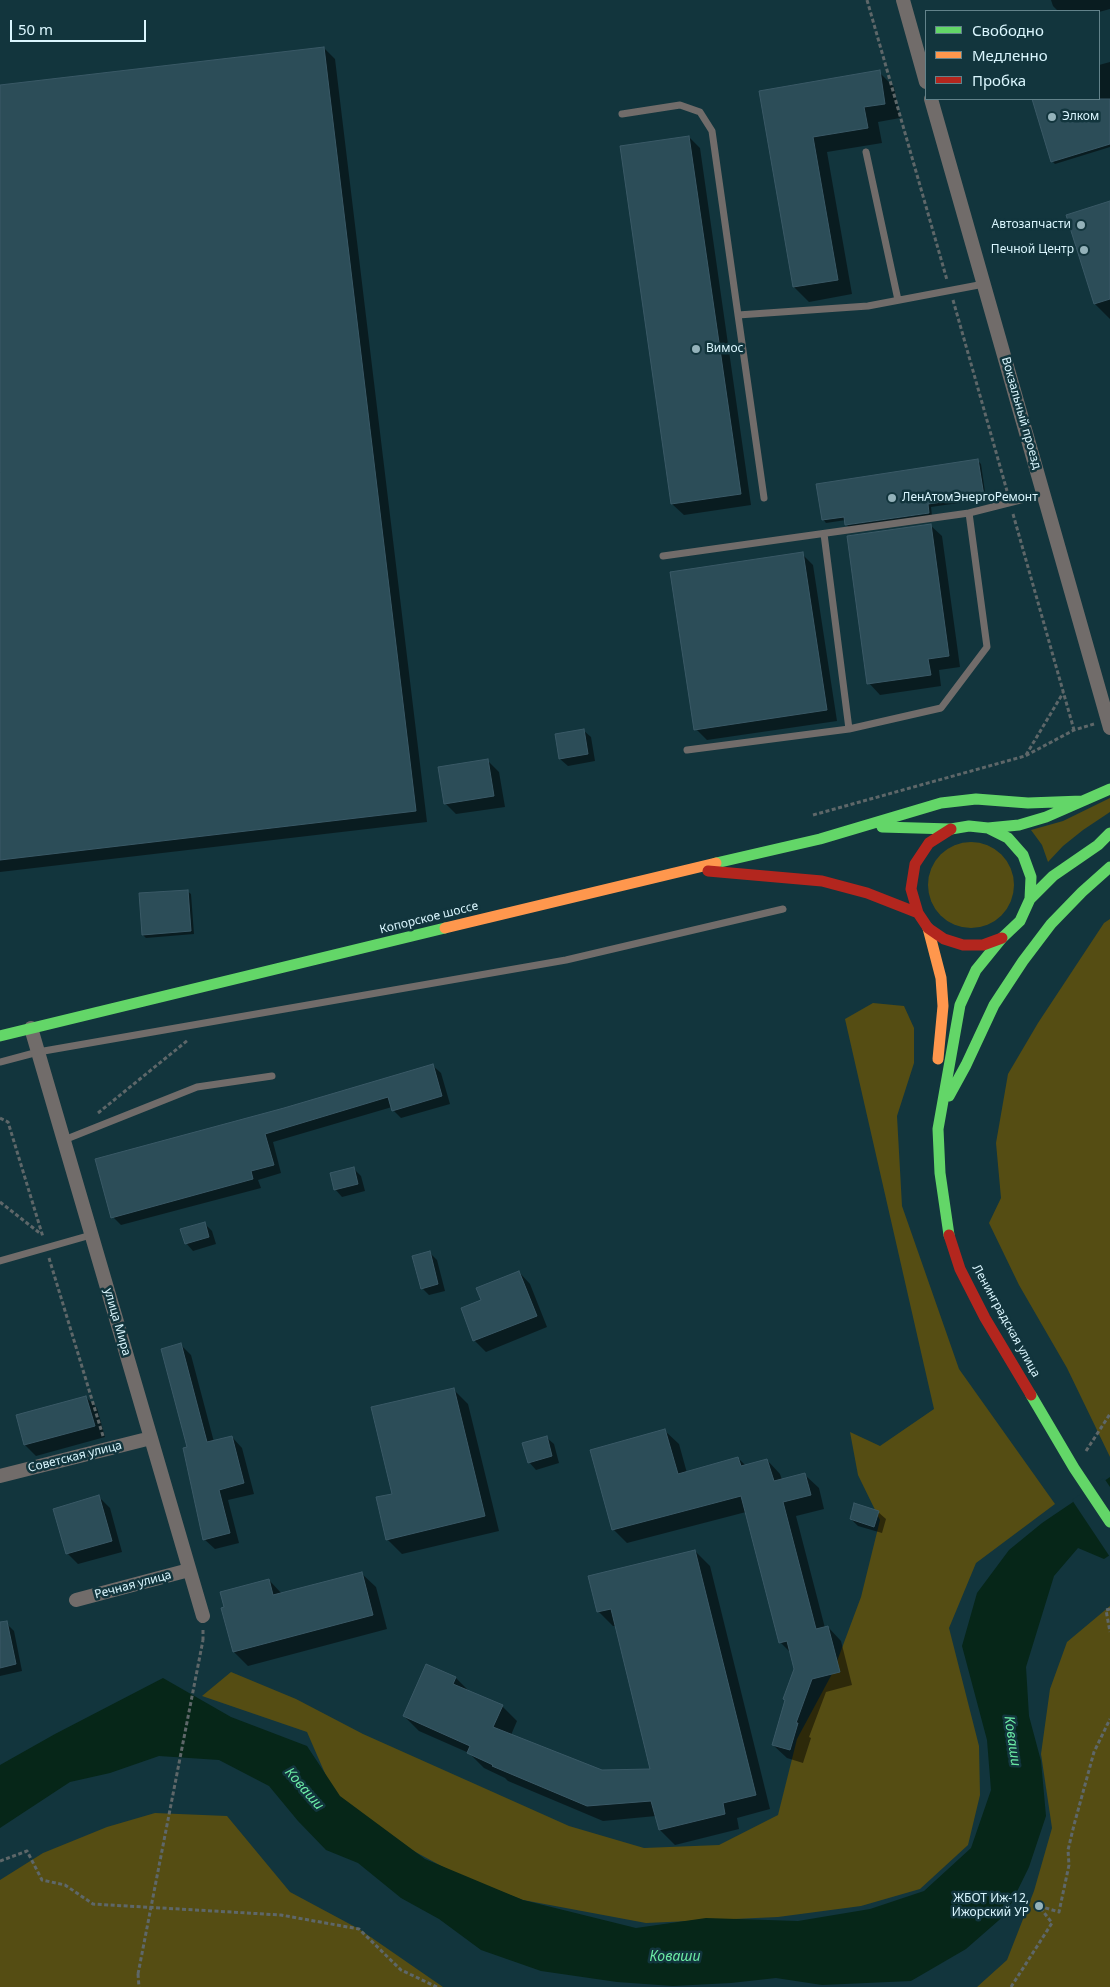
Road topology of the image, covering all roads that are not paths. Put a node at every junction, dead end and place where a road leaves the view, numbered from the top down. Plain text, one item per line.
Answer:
1 (903, 0) edge
2 (925, 78) edge
3 (931, 100) edge
4 (622, 114) dead end
5 (866, 152) dead end
6 (984, 284) junction
7 (898, 300) junction
8 (738, 315) junction
9 (1044, 494) junction
10 (764, 498) dead end
11 (969, 514) junction
12 (824, 534) junction
13 (663, 556) dead end
14 (1108, 724) edge
15 (849, 729) junction
16 (687, 750) dead end
17 (1110, 789) edge
18 (1082, 801) junction
19 (865, 827) junction
20 (988, 828) junction
21 (951, 829) junction
22 (1110, 834) edge
23 (1110, 840) edge
24 (1098, 845) junction
25 (1110, 867) edge
26 (689, 869) junction
27 (1030, 899) junction
28 (784, 909) dead end
29 (918, 913) junction
30 (928, 928) junction
31 (1002, 938) junction
32 (31, 1028) junction
33 (0, 1036) edge
34 (38, 1052) junction
35 (0, 1062) edge
36 (272, 1076) dead end
37 (940, 1113) junction
38 (64, 1140) junction
39 (91, 1235) junction
40 (0, 1261) edge
41 (151, 1438) junction
42 (1, 1472) edge
43 (1110, 1522) edge
44 (189, 1570) junction
45 (76, 1600) dead end
46 (202, 1616) dead end

1 - 2 street
3 - 6 street, Вокзальный проезд
4 - 8 lane
5 - 7 lane
6 - 7 lane
6 - 9 street, Вокзальный проезд
7 - 8 lane
8 - 10 lane
9 - 11 lane
9 - 14 street, Вокзальный проезд
11 - 12 lane
11 - 15 lane
12 - 13 lane
12 - 15 lane
15 - 16 lane
17 - 18 main road
18 - 19 main road
18 - 20 main road
19 - 21 main road
19 - 26 main road, Копорское шоссе
20 - 21 main road
20 - 27 main road
21 - 29 main road
22 - 24 main road
23 - 24 main road
24 - 27 main road
25 - 37 main road
26 - 29 main road
26 - 32 main road, Копорское шоссе
27 - 31 main road
28 - 34 lane
29 - 30 main road
30 - 31 main road
30 - 37 main road
31 - 37 main road
32 - 33 main road, Копорское шоссе
32 - 34 street, улица Мира
34 - 35 lane
34 - 38 street, улица Мира
36 - 38 lane
37 - 43 main road, Ленинградская улица
38 - 39 street, улица Мира
39 - 40 lane
39 - 41 street, улица Мира
41 - 42 street, Советская улица
41 - 44 street, улица Мира
44 - 45 street, Речная улица
44 - 46 street, улица Мира

